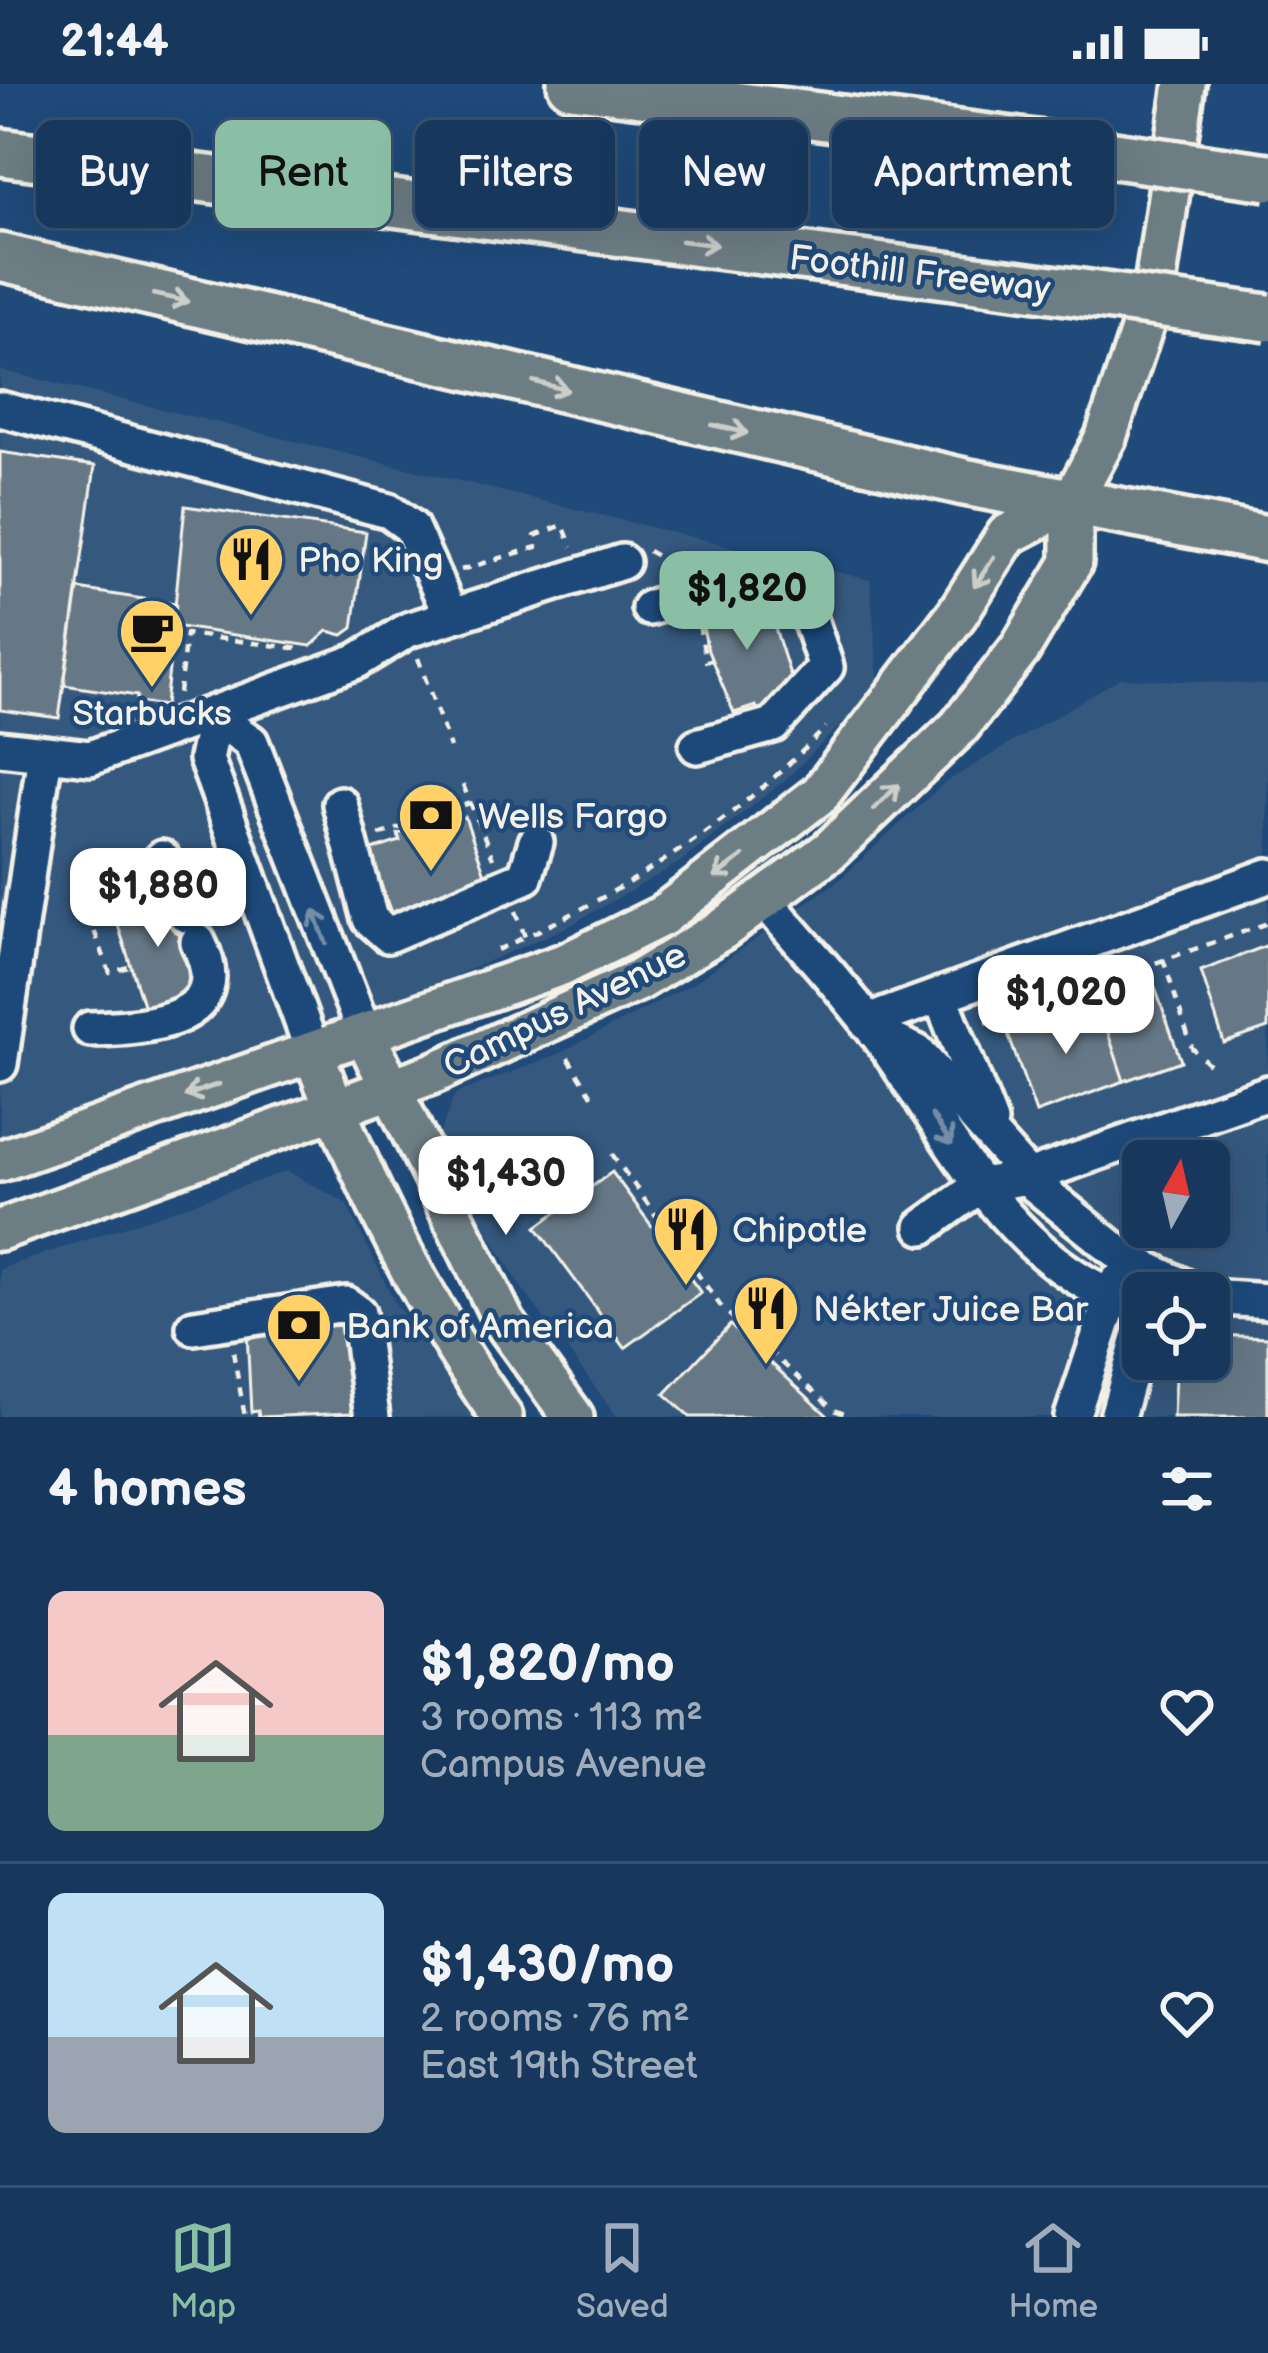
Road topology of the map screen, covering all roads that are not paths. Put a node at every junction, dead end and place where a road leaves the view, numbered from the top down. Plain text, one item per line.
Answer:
1 (571, 84) edge
2 (1185, 84) edge
3 (0, 152) edge
4 (1268, 177) edge
5 (0, 257) edge
6 (1268, 318) edge
7 (0, 409) edge
8 (1072, 501) junction
9 (1268, 538) edge
10 (622, 562) dead end
11 (649, 608) dead end
12 (451, 616) junction
13 (215, 717) junction
14 (698, 746) dead end
15 (0, 748) edge
16 (45, 754) junction
17 (340, 804) dead end
18 (536, 842) dead end
19 (1268, 876) edge
20 (180, 900) road end
21 (765, 900) junction
22 (940, 995) junction
23 (872, 1028) junction
24 (90, 1029) dead end
25 (365, 1035) junction
26 (313, 1052) junction
27 (0, 1064) edge
28 (392, 1088) junction
29 (1268, 1093) edge
30 (334, 1110) junction
31 (1000, 1146) junction
32 (0, 1160) edge
33 (1028, 1177) junction
34 (981, 1185) junction
35 (923, 1227) dead end
36 (0, 1230) edge
37 (1141, 1272) edge
38 (1122, 1299) edge
39 (1230, 1299) edge
40 (1268, 1301) edge
41 (1122, 1315) edge
42 (194, 1327) dead end
43 (1128, 1380) edge
44 (372, 1417) edge
45 (502, 1417) edge
46 (573, 1417) edge
47 (1072, 1417) edge
48 (1118, 1417) edge

1 - 4 highway, bridge
2 - 8 main road, Campus Avenue
3 -> 6 highway, Foothill Freeway, bridge
5 -> 8 highway
7 - 12 lane
8 - 9 highway
21 -> 8 main road, Campus Avenue
8 -> 25 main road, Campus Avenue
10 - 12 lane
11 - 14 lane
12 - 13 lane
13 - 16 lane
25 -> 13 lane
13 - 26 lane
15 - 16 lane
16 - 27 lane
17 - 18 lane
19 - 22 lane
20 - 24 lane
21 - 23 lane
21 - 28 main road, Campus Avenue
22 - 23 lane
22 - 31 lane
23 - 31 lane
23 -> 34 lane
25 - 26 main road, Campus Avenue
25 - 28 main road
26 - 30 main road
26 -> 32 main road, Campus Avenue
28 - 30 main road, Campus Avenue
28 - 46 main road
29 - 33 lane
30 - 36 main road, Campus Avenue
30 - 45 main road
31 - 33 lane
33 - 34 lane
33 - 37 lane
34 - 35 lane
34 - 38 lane
39 - 40 lane
41 - 47 lane
42 - 44 lane
43 - 48 lane

